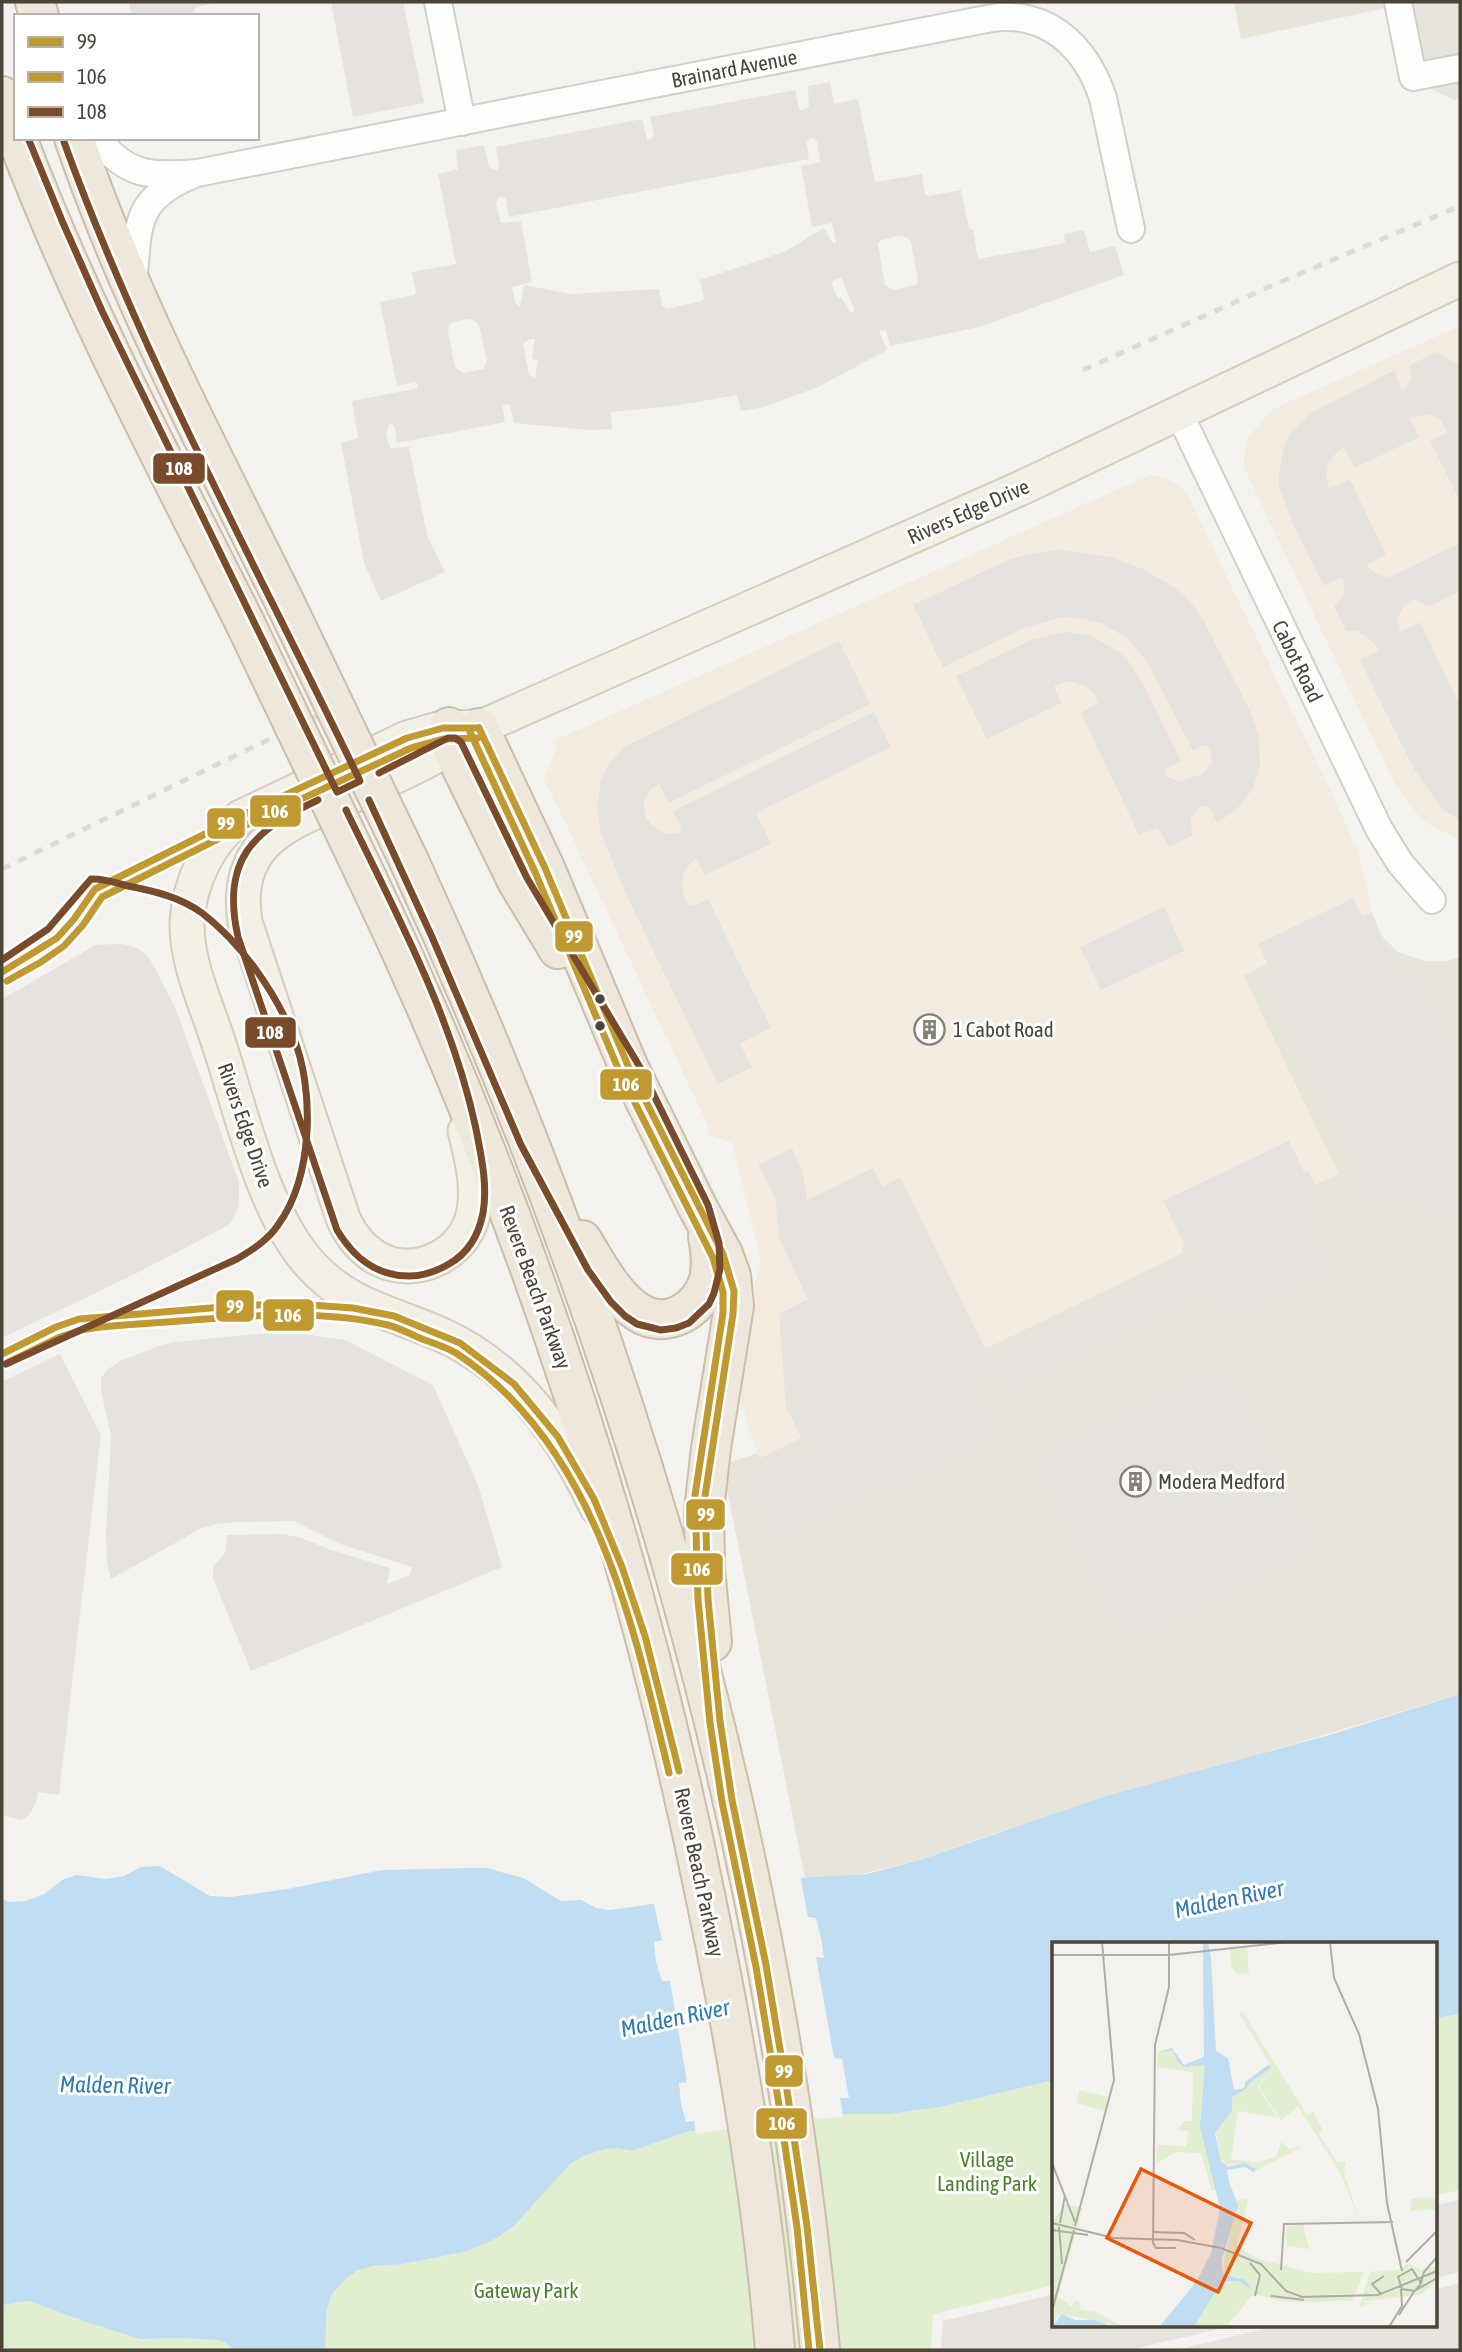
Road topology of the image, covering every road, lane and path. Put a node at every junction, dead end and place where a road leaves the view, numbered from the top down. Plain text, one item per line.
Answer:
1 (438, 2) edge
2 (1398, 2) edge
3 (1460, 68) edge
4 (2, 96) edge
5 (462, 122) junction
6 (14, 131) edge
7 (2, 137) edge
8 (17, 140) edge
9 (75, 140) edge
10 (99, 140) edge
11 (162, 181) junction
12 (33, 182) junction
13 (1131, 229) dead end
14 (1458, 281) edge
15 (133, 287) junction
16 (1179, 413) junction
17 (460, 734) junction
18 (1432, 900) dead end
19 (425, 1005) junction
20 (528, 1141) junction
21 (698, 1208) junction
22 (644, 1632) junction
23 (732, 1800) junction
24 (775, 2350) edge
25 (820, 2350) edge

1 - 5 street
2 - 3 street
4 - 6 highway, Revere Beach Parkway
5 - 11 street, Brainard Avenue
5 - 13 street, Brainard Avenue
7 - 12 street
8 - 12 highway, Revere Beach Parkway
9 - 15 highway, Revere Beach Parkway
10 - 11 street, Brainard Avenue
11 - 15 street
12 - 19 highway, Revere Beach Parkway, bridge
14 - 16 main road, Rivers Edge Drive
15 - 20 highway, Revere Beach Parkway, bridge
16 - 17 main road, Rivers Edge Drive
16 - 18 street, Cabot Road
17 - 19 main road, Rivers Edge Drive
17 - 21 highway
17 - 22 main road, Rivers Edge Drive
19 - 22 highway, Revere Beach Parkway
20 - 21 highway
20 - 23 highway, Revere Beach Parkway
21 - 23 highway
22 - 24 highway, Revere Beach Parkway
23 - 25 highway, Revere Beach Parkway

